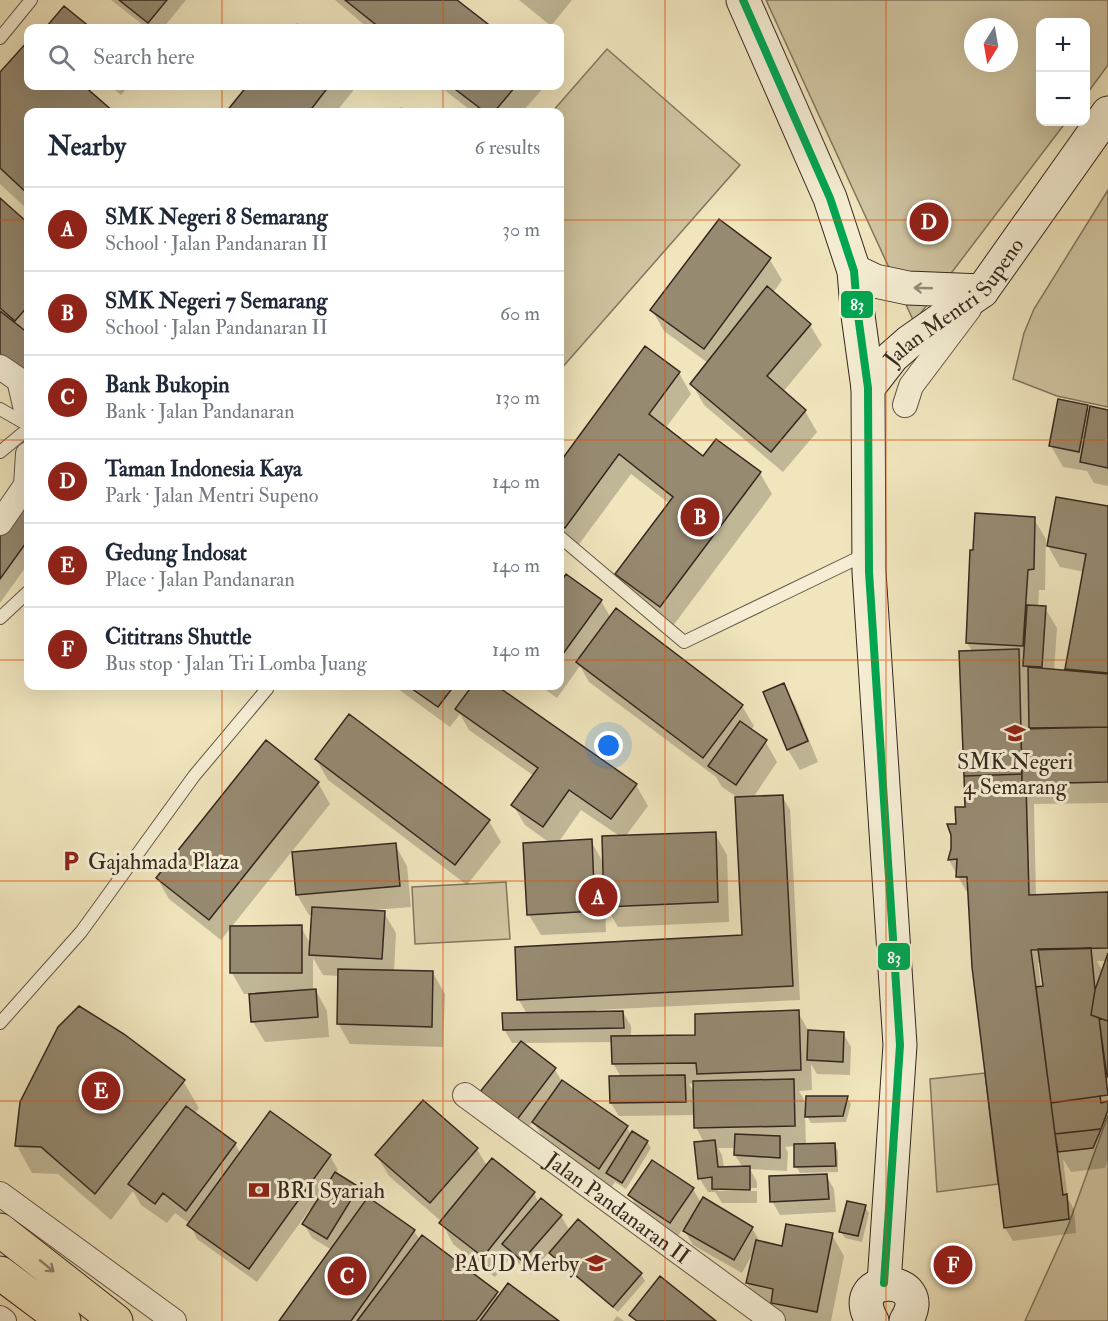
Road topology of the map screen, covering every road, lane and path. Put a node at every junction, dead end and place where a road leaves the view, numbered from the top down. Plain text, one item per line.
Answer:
1 (31, 0) edge
2 (743, 0) edge
3 (0, 38) edge
4 (1108, 112) edge
5 (1108, 122) edge
6 (854, 271) junction
7 (982, 291) junction
8 (0, 367) edge
9 (868, 388) junction
10 (24, 401) edge
11 (905, 405) dead end
12 (0, 409) edge
13 (24, 424) edge
14 (24, 431) edge
15 (0, 452) edge
16 (24, 488) edge
17 (0, 523) edge
18 (564, 540) edge
19 (869, 572) junction
20 (24, 596) edge
21 (0, 618) edge
22 (266, 690) edge
23 (0, 1023) edge
24 (465, 1095) dead end
25 (0, 1194) edge
26 (0, 1230) edge
27 (0, 1273) edge
28 (884, 1283) junction
29 (869, 1316) edge
30 (0, 1318) edge
31 (914, 1318) edge
32 (4, 1321) edge
33 (64, 1321) edge
34 (116, 1321) edge
35 (174, 1321) edge
36 (773, 1321) edge

1 - 3 lane
2 - 6 main road, Jalan Mentri Supeno
4 - 7 main road, Jalan Mentri Supeno
5 - 11 street, Jalan Mentri Supeno
7 -> 6 main road
6 - 9 main road, Jalan Mentri Supeno
7 - 9 main road, Jalan Mentri Supeno
8 - 10 street
9 - 19 main road
12 - 13 lane
14 - 15 lane
16 - 17 street
18 - 19 lane
19 - 28 main road
20 - 21 lane
22 - 23 lane
24 - 36 street, Jalan Pandanaran II
25 - 35 street
26 -> 34 main road
27 - 33 main road
28 - 29 main road
28 - 31 main road
30 - 32 street

